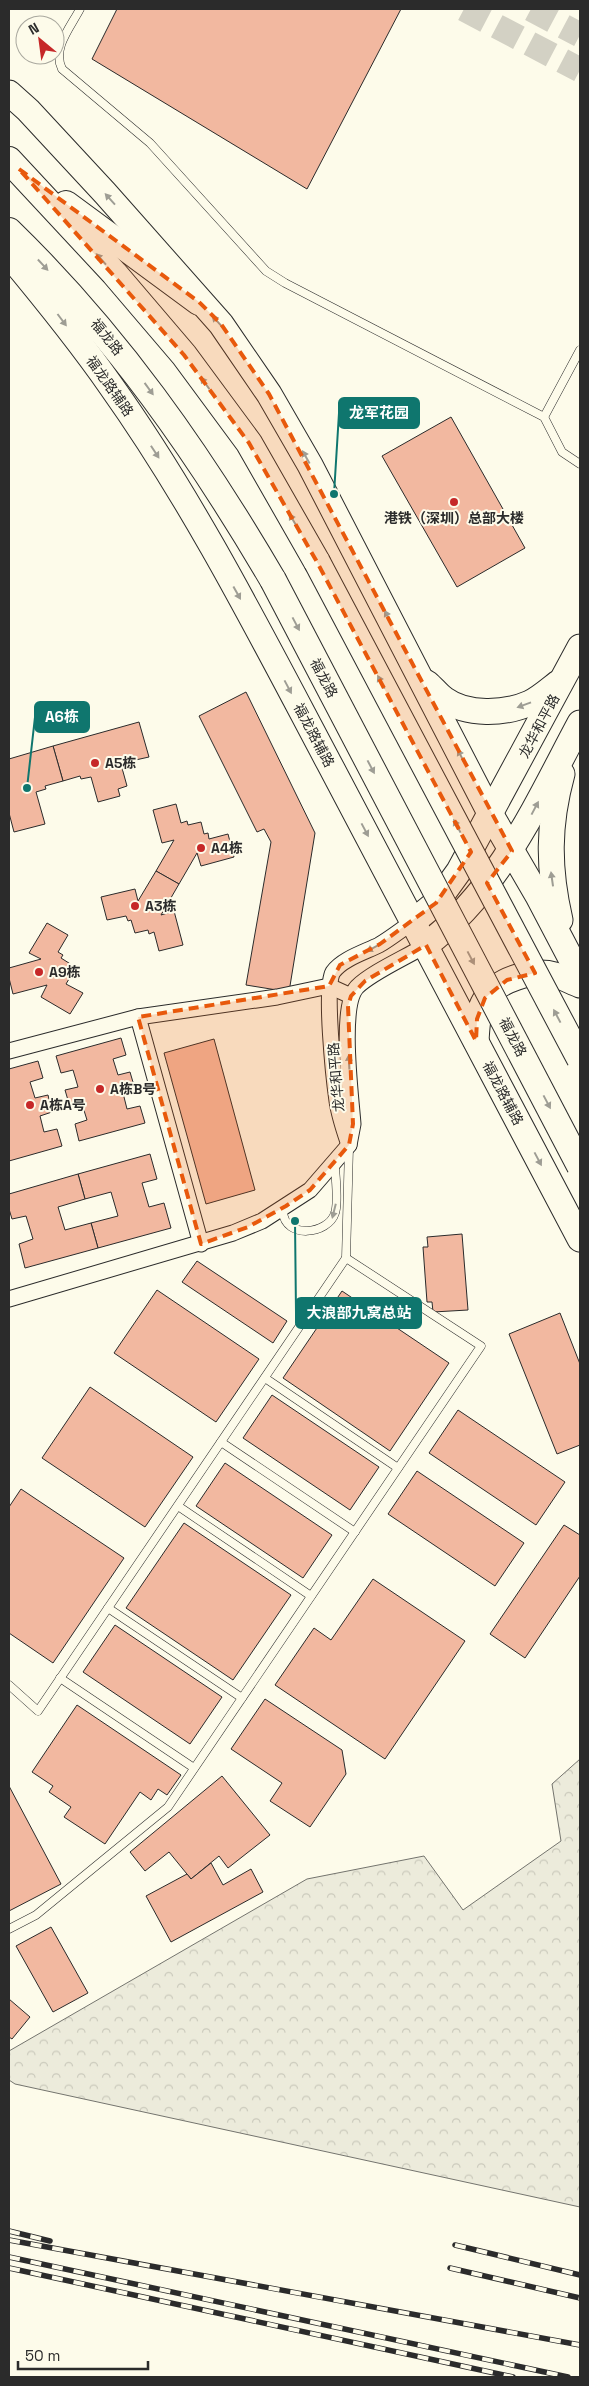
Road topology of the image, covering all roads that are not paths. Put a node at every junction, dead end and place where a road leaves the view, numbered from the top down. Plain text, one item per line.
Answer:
1 (80, 9) edge
2 (9, 93) edge
3 (14, 164) edge
4 (9, 231) edge
5 (9, 255) edge
6 (199, 302) junction
7 (580, 350) edge
8 (544, 417) junction
9 (580, 464) edge
10 (580, 647) edge
11 (420, 675) junction
12 (564, 678) junction
13 (577, 729) edge
14 (491, 816) junction
15 (512, 850) junction
16 (414, 921) junction
17 (426, 945) junction
18 (576, 968) edge
19 (580, 985) edge
20 (329, 986) junction
21 (351, 996) junction
22 (138, 1017) junction
23 (476, 1041) junction
24 (9, 1051) edge
25 (580, 1059) edge
26 (349, 1145) junction
27 (335, 1163) junction
28 (580, 1166) edge
29 (286, 1206) junction
30 (580, 1239) edge
31 (201, 1244) junction
32 (346, 1258) junction
33 (9, 1299) edge
34 (265, 1378) junction
35 (221, 1442) junction
36 (398, 1468) junction
37 (178, 1506) junction
38 (355, 1532) junction
39 (311, 1596) junction
40 (108, 1608) junction
41 (60, 1678) junction
42 (9, 1686) edge
43 (242, 1698) junction
44 (194, 1768) junction
45 (9, 1929) edge

1 - 8 lane
6 -> 2 main road
3 - 6 highway
25 -> 3 highway, bridge
4 -> 28 highway, 福龙路, bridge
5 -> 16 main road, 福龙路辅路
11 -> 6 main road
7 - 8 lane
8 - 9 lane
10 - 12 main road, 龙华和平路
12 -> 11 main road
14 -> 11 main road
12 - 14 main road, 龙华和平路
15 -> 13 main road
18 -> 13 main road
14 - 15 main road
14 - 16 main road, 龙华和平路
15 - 17 main road
15 - 18 main road
16 - 17 main road, 福龙路辅路
16 -> 20 street, 龙华和平路
17 - 21 street
17 - 23 main road, 福龙路辅路
19 - 23 main road
20 - 21 street
20 - 22 street
20 - 26 street, 龙华和平路
26 -> 21 street, 龙华和平路
22 - 24 street
22 - 31 street
23 -> 30 main road, 福龙路辅路
26 - 27 street
26 - 32 lane
27 - 29 street
27 -> 29 lane
29 - 31 street
31 - 33 street
32 - 34 lane
32 - 36 lane
34 - 35 lane
34 - 36 lane
35 - 37 lane
35 - 38 lane
36 - 38 lane
37 - 39 lane
37 - 40 lane
38 - 39 lane
39 - 43 lane
40 - 41 lane
40 - 43 lane
41 - 42 lane
41 - 44 lane
43 - 44 lane
44 - 45 lane

